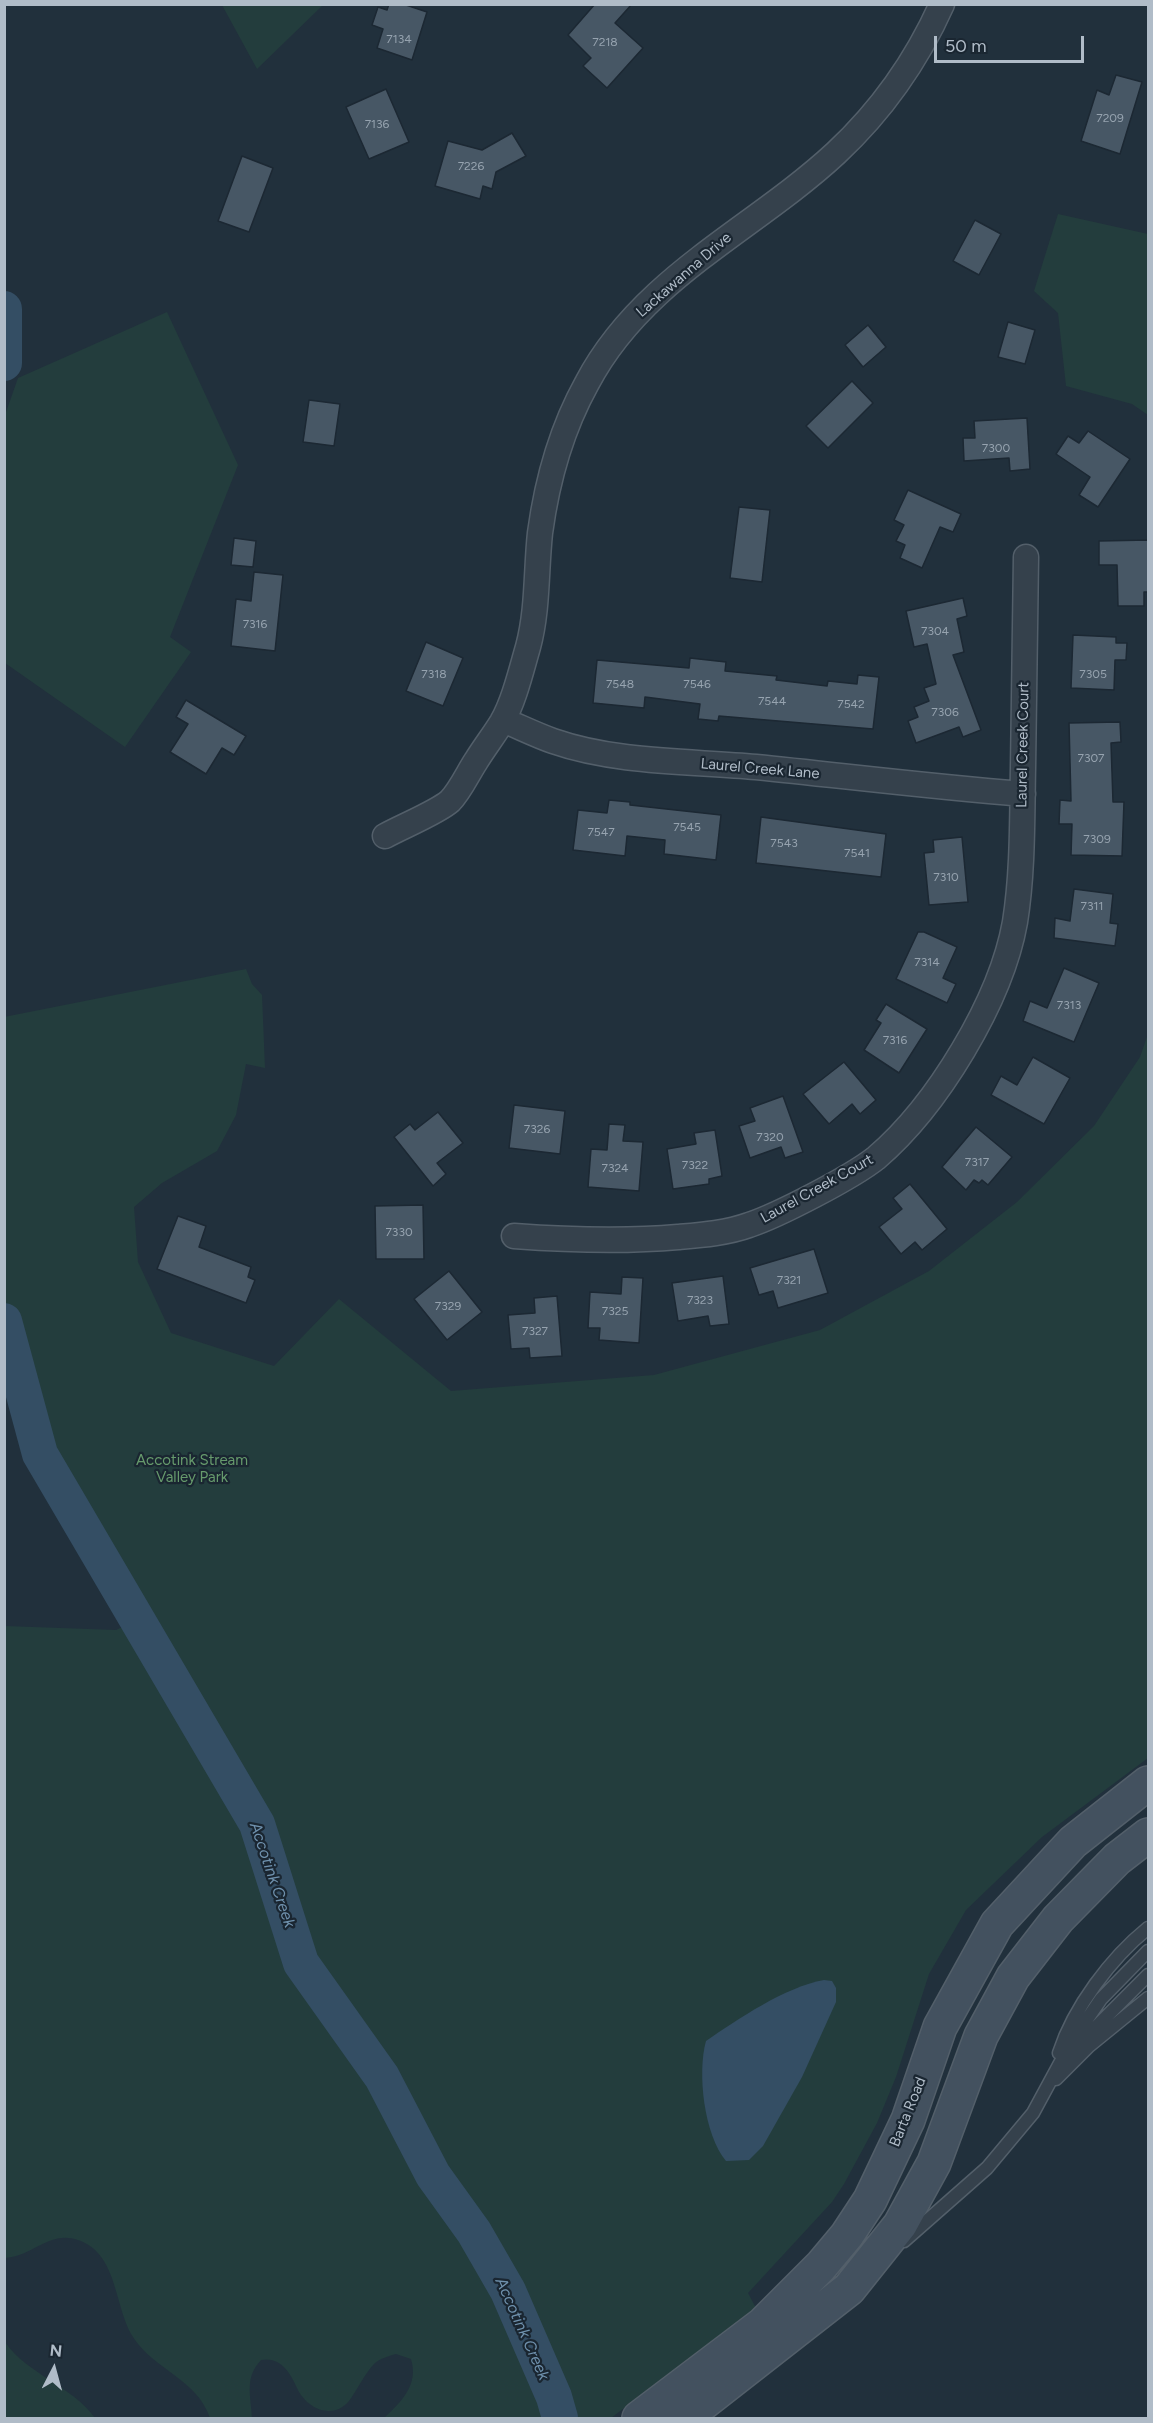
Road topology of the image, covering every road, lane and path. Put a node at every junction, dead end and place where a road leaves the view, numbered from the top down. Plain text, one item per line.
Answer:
1 (942, 4) edge
2 (1026, 557) dead end
3 (503, 720) junction
4 (1023, 795) junction
5 (385, 836) dead end
6 (514, 1236) dead end
7 (1149, 1783) edge
8 (1149, 1835) edge
9 (1149, 1928) edge
10 (1149, 1951) edge
11 (1149, 1975) edge
12 (1149, 1998) edge
13 (1047, 2088) junction
14 (849, 2289) junction
15 (766, 2339) junction
16 (639, 2418) edge
17 (684, 2418) edge

1 - 3 street, Lackawanna Drive
2 - 4 street, Laurel Creek Court
3 - 4 street, Laurel Creek Lane
3 - 5 street, Lackawanna Drive
4 - 6 street, Laurel Creek Court
7 - 15 street, Barta Road
8 - 14 street, Barta Road
9 - 13 lane
10 - 13 lane
11 - 13 lane
12 - 13 lane
13 - 14 lane
14 - 15 street, Barta Road
15 - 16 street, Barta Road
15 - 17 street, Barta Road

